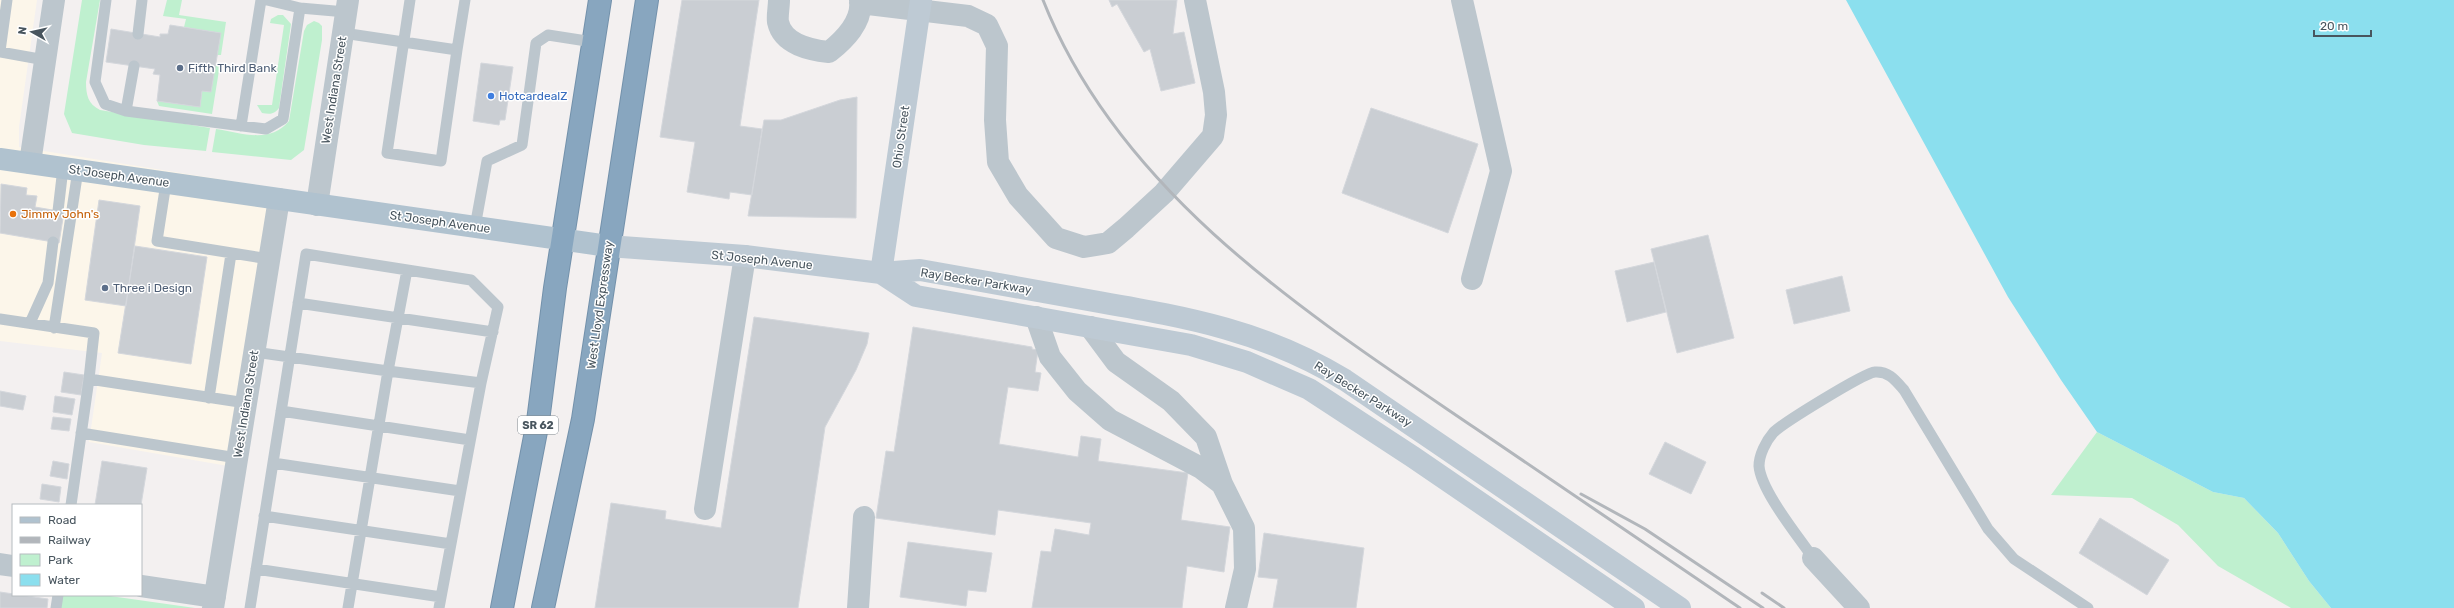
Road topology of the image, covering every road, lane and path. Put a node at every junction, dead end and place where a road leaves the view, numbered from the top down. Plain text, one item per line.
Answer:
1 (7, 0) edge
2 (54, 0) edge
3 (106, 0) edge
4 (142, 0) edge
5 (261, 0) edge
6 (267, 0) edge
7 (410, 0) edge
8 (465, 0) edge
9 (600, 0) edge
10 (646, 0) edge
11 (779, 0) edge
12 (1195, 0) edge
13 (1462, 0) edge
14 (860, 1) edge
15 (920, 5) edge
16 (300, 8) junction
17 (346, 15) edge
18 (138, 34) dead end
19 (404, 42) junction
20 (593, 42) junction
21 (457, 50) junction
22 (0, 51) edge
23 (45, 60) junction
24 (134, 66) dead end
25 (126, 111) junction
26 (241, 126) junction
27 (0, 159) edge
28 (30, 163) junction
29 (71, 169) junction
30 (166, 183) junction
31 (279, 199) junction
32 (316, 205) junction
33 (58, 211) dead end
34 (475, 227) junction
35 (562, 240) junction
36 (53, 242) dead end
37 (608, 246) junction
38 (231, 254) junction
39 (745, 256) junction
40 (269, 260) junction
41 (408, 270) junction
42 (881, 273) junction
43 (1472, 279) dead end
44 (48, 283) junction
45 (59, 293) junction
46 (298, 303) junction
47 (399, 318) junction
48 (1036, 318) junction
49 (0, 319) edge
50 (30, 323) junction
51 (1090, 327) junction
52 (54, 328) junction
53 (492, 332) junction
54 (254, 352) junction
55 (289, 358) junction
56 (388, 371) junction
57 (89, 379) junction
58 (481, 383) junction
59 (209, 398) junction
60 (246, 403) junction
61 (281, 411) junction
62 (378, 426) junction
63 (81, 433) junction
64 (470, 440) junction
65 (238, 458) junction
66 (273, 463) junction
67 (370, 479) junction
68 (1222, 484) junction
69 (460, 491) junction
70 (71, 504) edge
71 (705, 509) dead end
72 (264, 516) junction
73 (864, 517) dead end
74 (361, 530) junction
75 (451, 544) junction
76 (1813, 558) joint
77 (0, 564) edge
78 (12, 566) edge
79 (256, 569) junction
80 (352, 584) junction
81 (142, 586) edge
82 (58, 596) edge
83 (214, 602) edge
84 (440, 602) edge
85 (56, 608) edge
86 (250, 608) edge
87 (348, 608) edge
88 (502, 608) edge
89 (543, 608) edge
90 (858, 608) edge
91 (1236, 608) edge
92 (1634, 608) edge
93 (1680, 608) edge
94 (1859, 608) edge
95 (2088, 608) edge

1 - 22 lane
2 - 23 street
3 - 25 lane
4 - 18 lane
5 - 26 lane
6 - 16 lane
7 - 19 lane
8 - 21 lane
9 - 20 highway, SR 62
10 - 37 highway, West Lloyd Expressway
11 - 14 street
12 - 15 street
13 - 43 street
14 - 15 street
15 - 42 main road, Ohio Street
16 - 17 lane
16 - 26 lane
17 - 19 lane
17 - 32 street, West Indiana Street
19 - 21 lane
19 - 21 lane
20 - 34 lane
20 - 35 highway, SR 62
22 - 23 lane
23 - 28 street
24 - 25 lane
25 - 26 lane
27 - 28 main road, St Joseph Avenue
28 - 29 main road, St Joseph Avenue
29 - 30 main road, St Joseph Avenue
29 - 33 lane
29 - 45 lane
30 - 31 main road, St Joseph Avenue
30 - 38 lane
31 - 32 main road, St Joseph Avenue
31 - 40 street, West Indiana Street
32 - 34 main road, St Joseph Avenue
34 - 35 main road, St Joseph Avenue
35 - 37 main road, St Joseph Avenue
35 - 88 highway, SR 62
36 - 44 lane
37 - 39 main road, St Joseph Avenue
37 - 89 highway, West Lloyd Expressway
38 - 40 lane
38 - 59 lane
39 - 42 main road, St Joseph Avenue
39 - 71 street
40 - 54 street, West Indiana Street
41 - 46 lane
41 - 47 lane
41 - 53 lane
42 - 48 main road, Ray Becker Parkway
42 - 93 main road, Ray Becker Parkway
44 - 45 lane
44 - 50 lane
45 - 52 lane
46 - 47 lane
46 - 55 lane
47 - 53 lane
47 - 56 lane
48 - 51 main road, Ray Becker Parkway
48 - 68 street
49 - 50 lane
50 - 52 lane
51 - 68 street
51 - 92 main road, Ray Becker Parkway
52 - 57 lane
53 - 58 lane
54 - 55 lane
54 - 60 street, West Indiana Street
55 - 56 lane
55 - 61 lane
56 - 58 lane
56 - 62 lane
57 - 59 lane
57 - 63 lane
58 - 64 lane
59 - 60 lane
60 - 65 street, West Indiana Street
61 - 62 lane
61 - 66 lane
62 - 64 lane
62 - 67 lane
63 - 65 lane
63 - 70 lane
64 - 69 lane
65 - 83 street, West Indiana Street
66 - 67 lane
66 - 72 lane
67 - 69 lane
67 - 74 lane
68 - 91 street
69 - 75 lane
72 - 74 lane
72 - 79 lane
73 - 90 street
74 - 75 lane
74 - 80 lane
75 - 84 lane
76 - 94 street
76 - 95 lane
77 - 78 street
79 - 80 lane
79 - 86 lane
80 - 84 lane
80 - 87 lane
81 - 83 street
82 - 85 lane

